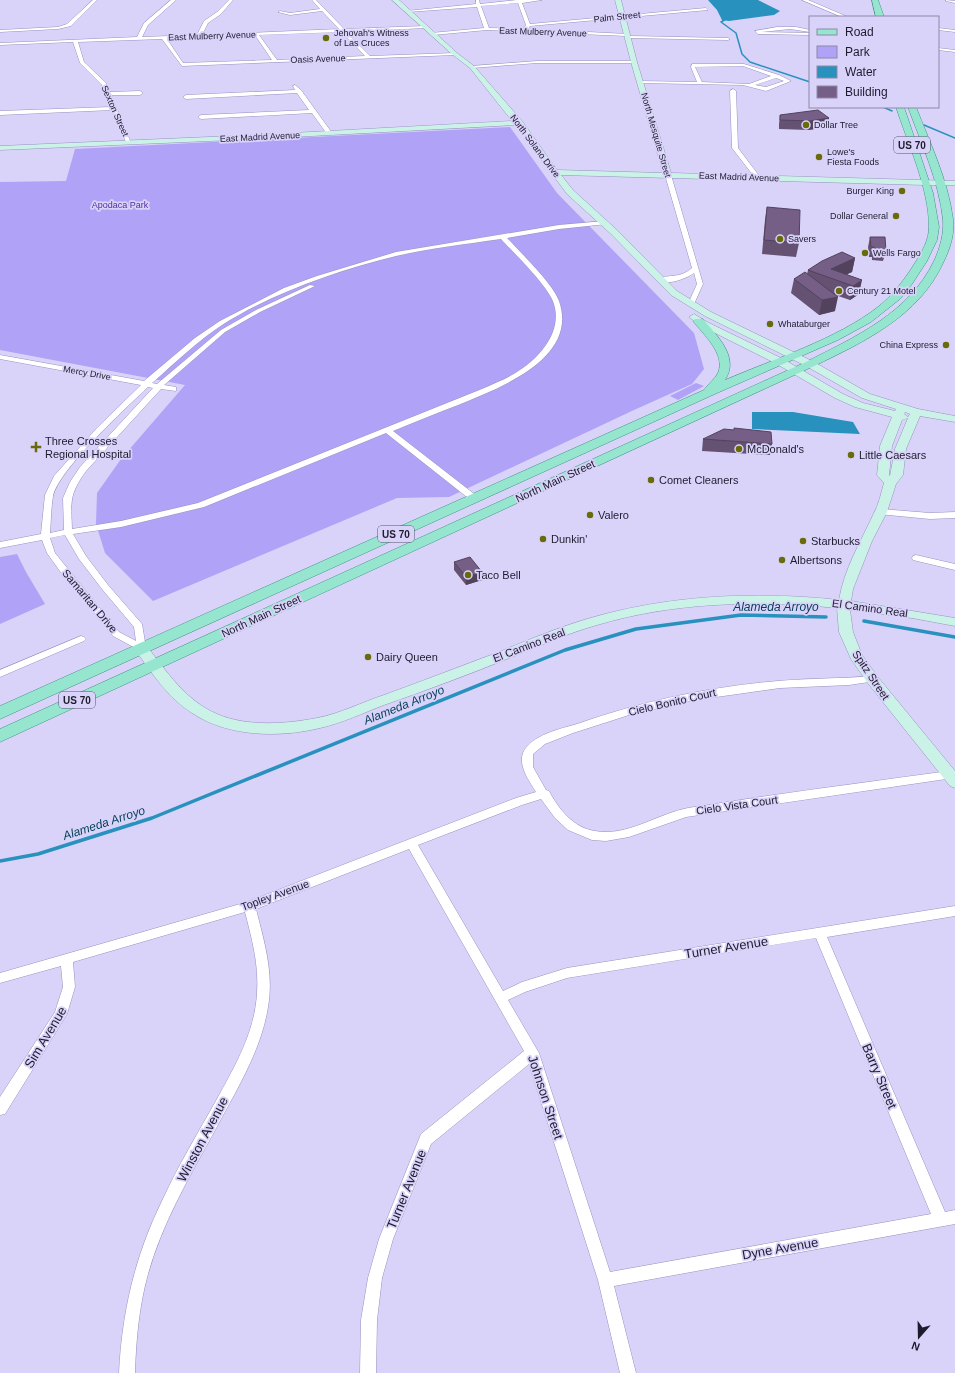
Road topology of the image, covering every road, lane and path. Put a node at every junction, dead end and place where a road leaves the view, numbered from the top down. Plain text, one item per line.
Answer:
1 (95, 0) edge
2 (174, 0) edge
3 (231, 0) edge
4 (314, 0) edge
5 (395, 0) edge
6 (477, 0) edge
7 (540, 0) edge
8 (618, 0) edge
9 (804, 0) edge
10 (874, 0) edge
11 (948, 0) edge
12 (519, 1) edge
13 (955, 2) edge
14 (479, 6) junction
15 (706, 9) dead end
16 (323, 10) junction
17 (408, 11) junction
18 (280, 12) dead end
19 (622, 16) junction
20 (844, 16) edge
21 (880, 16) edge
22 (528, 25) junction
23 (425, 27) junction
24 (487, 29) junction
25 (939, 29) edge
26 (525, 30) junction
27 (0, 31) edge
28 (344, 31) junction
29 (955, 31) edge
30 (809, 32) edge
31 (809, 32) edge
32 (256, 34) junction
33 (433, 34) junction
34 (199, 36) junction
35 (629, 36) junction
36 (139, 38) junction
37 (164, 38) junction
38 (728, 39) dead end
39 (74, 41) junction
40 (0, 44) edge
41 (939, 49) edge
42 (955, 51) edge
43 (455, 54) junction
44 (368, 57) junction
45 (274, 61) junction
46 (634, 62) junction
47 (472, 67) junction
48 (777, 76) junction
49 (640, 82) junction
50 (700, 83) junction
51 (751, 85) junction
52 (733, 91) dead end
53 (140, 93) dead end
54 (108, 94) junction
55 (186, 97) dead end
56 (114, 108) junction
57 (900, 108) edge
58 (912, 108) edge
59 (313, 111) junction
60 (0, 113) edge
61 (201, 117) dead end
62 (519, 124) junction
63 (329, 133) junction
64 (910, 137) junction
65 (923, 138) junction
66 (129, 142) junction
67 (0, 148) edge
68 (554, 172) junction
69 (668, 175) junction
70 (758, 178) junction
71 (925, 183) junction
72 (939, 183) junction
73 (955, 183) edge
74 (605, 223) junction
75 (614, 232) junction
76 (505, 239) junction
77 (932, 239) junction
78 (951, 239) edge
79 (694, 269) junction
80 (338, 270) junction
81 (344, 275) junction
82 (661, 280) junction
83 (674, 293) junction
84 (691, 304) junction
85 (237, 314) junction
86 (246, 318) junction
87 (699, 321) junction
88 (0, 357) edge
89 (786, 358) junction
90 (810, 364) junction
91 (796, 370) junction
92 (146, 384) junction
93 (159, 386) junction
94 (174, 389) dead end
95 (708, 392) junction
96 (900, 412) junction
97 (914, 416) junction
98 (955, 419) edge
99 (955, 427) edge
100 (387, 430) junction
101 (890, 483) junction
102 (475, 499) junction
103 (881, 512) junction
104 (955, 515) edge
105 (68, 532) junction
106 (45, 537) junction
107 (389, 537) junction
108 (0, 545) edge
109 (916, 558) dead end
110 (955, 567) edge
111 (329, 584) junction
112 (844, 604) junction
113 (955, 622) edge
114 (81, 639) dead end
115 (140, 648) junction
116 (153, 665) junction
117 (0, 674) edge
118 (872, 679) junction
119 (0, 713) edge
120 (0, 736) edge
121 (952, 778) edge
122 (545, 794) junction
123 (411, 843) junction
124 (249, 906) junction
125 (955, 911) edge
126 (819, 932) junction
127 (68, 959) junction
128 (0, 978) edge
129 (500, 998) junction
130 (532, 1054) junction
131 (0, 1109) edge
132 (948, 1218) edge
133 (605, 1280) junction
134 (127, 1373) edge
135 (368, 1373) edge
136 (628, 1373) edge

1 - 27 street
2 - 36 street
3 - 34 street
4 - 16 street
5 - 17 street, North Solano Drive
6 - 14 street
7 - 12 street
8 - 19 street, North Mesquite Street
9 - 20 street
10 - 21 main road
11 - 13 street
12 - 14 street
12 - 22 street
14 - 17 street
14 - 24 street
15 - 19 street, Palm Street
16 - 18 street
16 - 28 street
17 - 23 street, North Solano Drive
19 - 22 street, Palm Street
19 - 35 street, North Mesquite Street
22 - 26 street
23 - 28 street, East Mulberry Avenue
23 - 33 street, North Solano Drive
24 - 26 street, East Mulberry Avenue
24 - 33 street, East Mulberry Avenue
25 - 29 street
26 - 35 street, East Mulberry Avenue
28 - 32 street, East Mulberry Avenue
28 - 44 street
30 - 31 street
32 - 34 street, East Mulberry Avenue
32 - 45 street
33 - 43 street, North Solano Drive
34 - 37 street, East Mulberry Avenue
35 - 38 street, East Mulberry Avenue
35 - 46 street, North Mesquite Street
36 - 37 street, East Mulberry Avenue
36 - 39 street, East Mulberry Avenue
37 - 45 street, Oasis Avenue
39 - 40 street, East Mulberry Avenue
39 - 54 street, Sexton Street
41 - 42 street
43 - 44 street, Oasis Avenue
43 - 47 street, North Solano Drive
44 - 45 street, Oasis Avenue
46 - 47 street
46 - 49 street, North Mesquite Street
47 - 62 street, North Solano Drive
48 - 50 street
48 - 51 street
48 - 51 street
49 - 50 street
49 - 69 street, North Mesquite Street
50 - 51 street
52 - 70 street
53 - 54 street
54 - 56 street, Sexton Street
55 - 59 street
56 - 60 street
56 - 66 street, Sexton Street
57 - 64 main road, North Main Street / US 70
58 - 65 main road, North Main Street / US 70
59 - 61 street
59 - 63 street
62 - 63 street, East Madrid Avenue
62 - 68 street, North Solano Drive
63 - 66 street, East Madrid Avenue
64 - 65 main road
64 - 71 main road, North Main Street / US 70
65 - 72 main road, North Main Street / US 70
66 - 67 street, East Madrid Avenue
68 - 69 street, East Madrid Avenue
68 - 74 street, North Solano Drive
69 - 70 street, East Madrid Avenue
69 - 79 street, North Mesquite Street
70 - 71 street, East Madrid Avenue
71 - 72 street, East Madrid Avenue
71 - 77 main road, North Main Street / US 70
72 - 73 street, East Madrid Avenue
72 - 78 main road, North Main Street / US 70
74 - 75 street, North Solano Drive
74 - 76 street
75 - 76 street
75 - 82 street, North Solano Drive
76 - 80 street, Samaritan Drive
76 - 81 street, Samaritan Drive
76 - 100 street
77 - 78 main road
77 - 89 main road, North Main Street / US 70
78 - 90 main road, North Main Street / US 70
79 - 82 street
79 - 84 street, North Mesquite Street
80 - 81 street
80 - 85 street, Samaritan Drive
81 - 86 street, Samaritan Drive
82 - 83 street, North Solano Drive
83 - 84 street, North Solano Drive
83 - 87 street, North Solano Drive
84 - 89 street, North Solano Drive
85 - 86 street
85 - 92 street, Samaritan Drive
86 - 93 street, Samaritan Drive
87 - 89 street, North Solano Drive
87 - 95 main road
88 - 92 street, Mercy Drive
89 - 90 street, North Solano Drive
89 - 91 street, North Solano Drive
89 - 95 main road, North Main Street / US 70
90 - 91 main road, North Main Street / US 70
90 - 96 street, North Solano Drive
91 - 96 street, North Solano Drive
91 - 111 main road, North Main Street / US 70
92 - 93 street, Mercy Drive
92 - 106 street, Samaritan Drive
93 - 94 street, Mercy Drive
93 - 105 street, Samaritan Drive
95 - 102 main road, North Main Street / US 70
96 - 97 street
96 - 101 street
97 - 98 street
97 - 99 street
97 - 101 street, Spitz Street
100 - 102 street
100 - 105 street
101 - 103 street, Spitz Street
102 - 107 main road, North Main Street / US 70
103 - 104 street
103 - 112 street, Spitz Street
105 - 106 street
105 - 115 street, Samaritan Drive
106 - 108 street
106 - 115 street, Samaritan Drive
107 - 111 main road
107 - 115 main road, North Main Street / US 70
109 - 110 street
111 - 116 main road, North Main Street / US 70
112 - 113 street, El Camino Real
112 - 116 street, El Camino Real
112 - 118 street, Spitz Street
114 - 117 street
115 - 116 street, El Camino Real
115 - 119 main road, North Main Street / US 70
116 - 120 main road, North Main Street / US 70
118 - 121 street, Spitz Street
118 - 122 street, Cielo Bonito Court
121 - 122 street, Cielo Vista Court
122 - 123 street, Topley Avenue
123 - 124 street, Topley Avenue
123 - 129 street, Johnson Street
124 - 127 street, Topley Avenue
124 - 134 street, Winston Avenue
125 - 126 street, Turner Avenue
126 - 129 street, Turner Avenue
126 - 132 street, Barry Street
127 - 128 street, Topley Avenue
127 - 131 street, Sim Avenue
129 - 130 street, Johnson Street
130 - 133 street, Johnson Street
130 - 135 street, Turner Avenue
132 - 133 street, Dyne Avenue
133 - 136 street, Johnson Street

